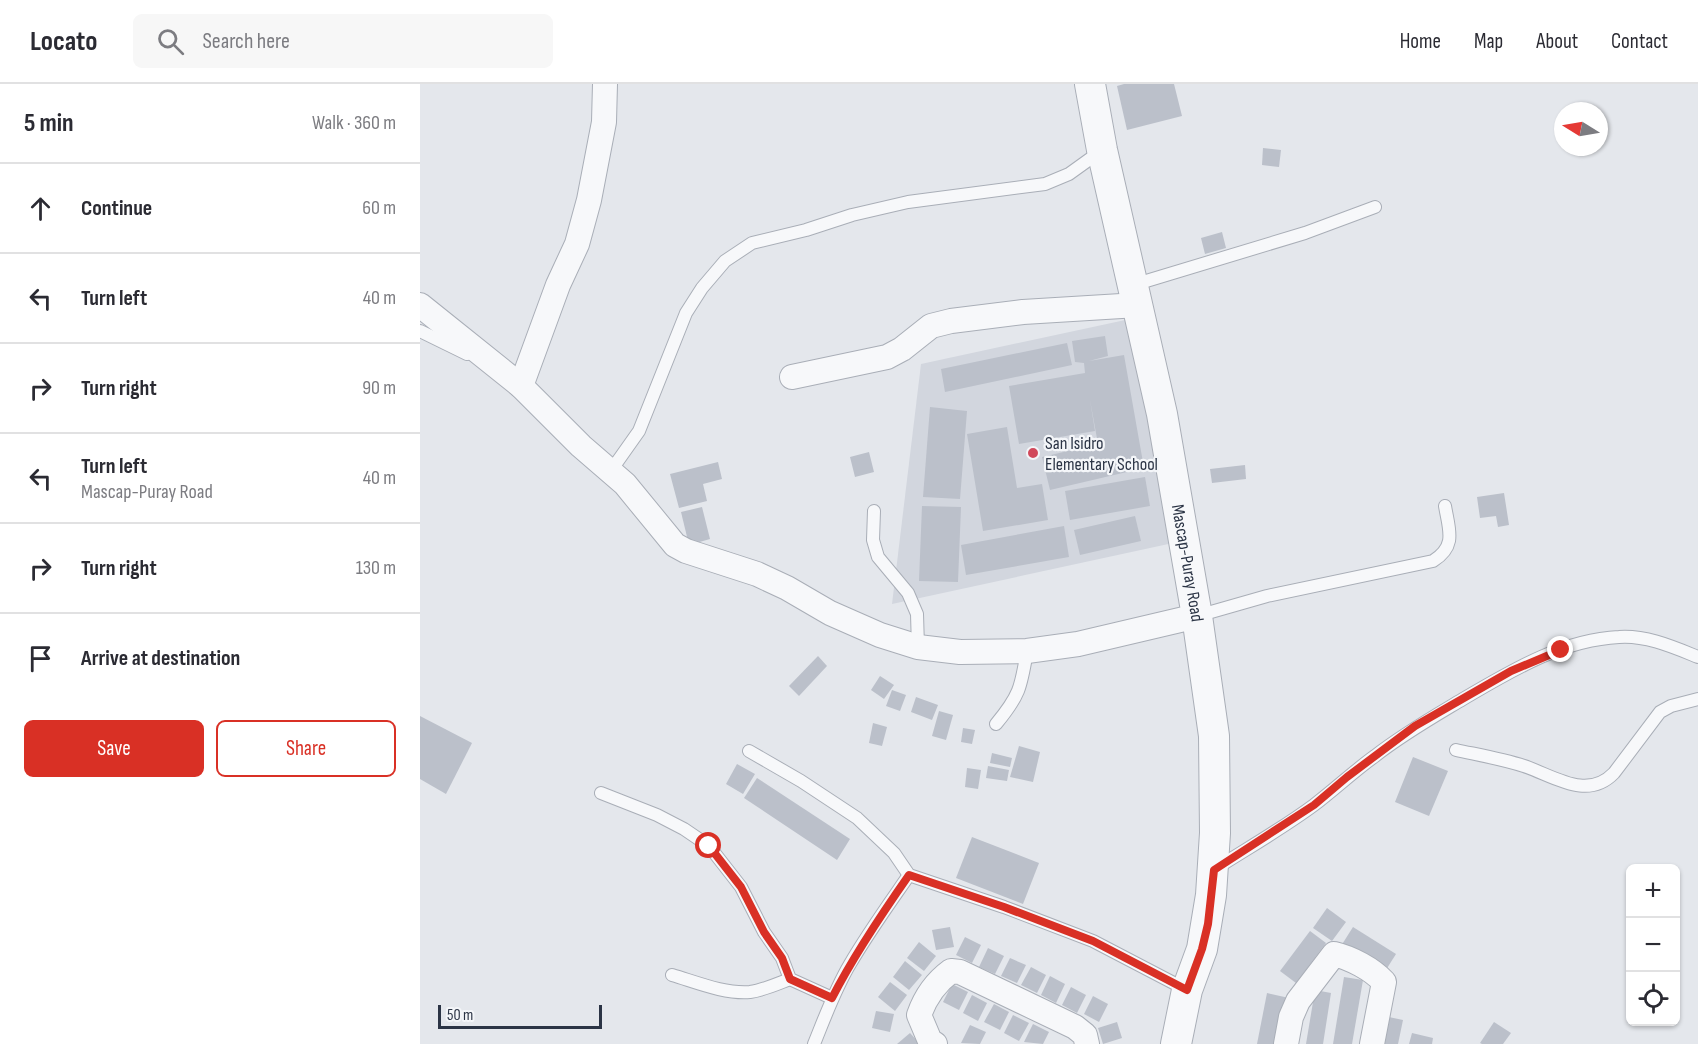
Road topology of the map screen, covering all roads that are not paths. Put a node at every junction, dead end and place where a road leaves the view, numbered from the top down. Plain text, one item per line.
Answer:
1 (606, 84) edge
2 (1090, 84) edge
3 (1102, 150) junction
4 (1375, 207) dead end
5 (1136, 295) junction
6 (420, 305) edge
7 (420, 331) edge
8 (498, 368) junction
9 (792, 377) dead end
10 (521, 386) junction
11 (610, 472) junction
12 (1445, 506) dead end
13 (874, 511) dead end
14 (1197, 616) junction
15 (918, 647) junction
16 (1026, 651) junction
17 (1698, 657) edge
18 (1698, 699) edge
19 (996, 724) dead end
20 (1456, 750) dead end
21 (749, 751) dead end
22 (601, 793) dead end
23 (1214, 870) junction
24 (909, 875) junction
25 (1373, 972) junction
26 (672, 975) dead end
27 (790, 979) junction
28 (1187, 990) junction
29 (832, 998) junction
30 (814, 1044) edge
31 (935, 1044) edge
32 (1088, 1044) edge
33 (1176, 1044) edge
34 (1286, 1044) edge
35 (1359, 1044) edge
36 (1372, 1044) edge

1 - 10 street
2 - 3 street, Mascap-Puray Road
3 - 5 street, Mascap-Puray Road
3 - 11 lane
4 - 5 lane
5 - 9 street
5 - 14 street, Mascap-Puray Road
6 - 8 street
7 - 8 lane
8 - 10 street
10 - 11 street
11 - 15 street
12 - 14 lane
13 - 15 lane
14 - 16 street
14 - 23 street, Mascap-Puray Road
15 - 16 street
16 - 19 lane
17 - 23 lane
18 - 20 lane
21 - 24 lane
22 - 27 lane
23 - 28 street, Mascap-Puray Road
24 - 28 lane
24 - 29 lane
25 - 34 street
25 - 35 street
25 - 36 street
26 - 27 lane
27 - 29 lane
28 - 33 street, Mascap-Puray Road
29 - 30 lane
31 - 32 street

